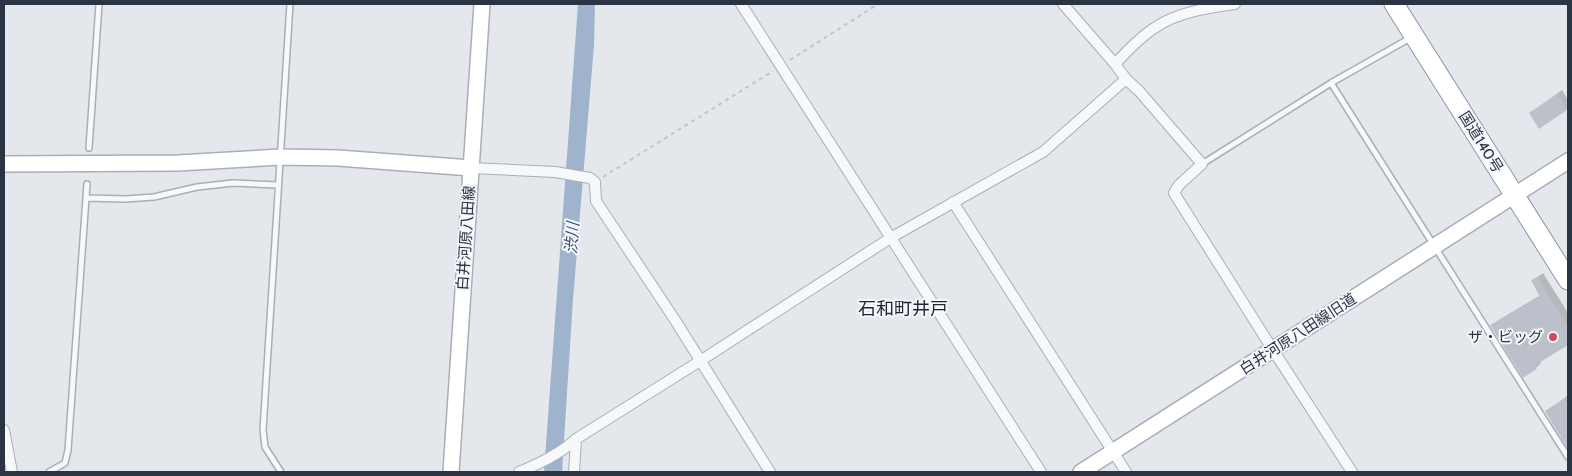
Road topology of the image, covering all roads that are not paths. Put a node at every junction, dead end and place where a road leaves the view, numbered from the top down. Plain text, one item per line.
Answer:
1 (99, 4) edge
2 (290, 4) edge
3 (482, 4) edge
4 (741, 4) edge
5 (1063, 4) edge
6 (1235, 4) edge
7 (1394, 4) edge
8 (1414, 36) junction
9 (1115, 64) junction
10 (1126, 79) junction
11 (1331, 83) junction
12 (89, 148) dead end
13 (280, 157) junction
14 (1568, 161) edge
15 (4, 164) edge
16 (1202, 164) junction
17 (471, 168) junction
18 (87, 184) dead end
19 (278, 185) junction
20 (1514, 195) junction
21 (86, 198) junction
22 (953, 202) junction
23 (892, 237) junction
24 (1434, 246) junction
25 (1568, 280) edge
26 (1273, 350) junction
27 (700, 361) junction
28 (4, 430) edge
29 (572, 443) junction
30 (1113, 452) junction
31 (1568, 457) edge
32 (12, 472) edge
33 (50, 472) edge
34 (281, 472) edge
35 (451, 472) edge
36 (519, 472) edge
37 (574, 472) edge
38 (770, 472) edge
39 (1040, 472) edge
40 (1081, 472) edge
41 (1126, 472) edge
42 (1352, 472) edge

1 - 12 lane
2 - 13 lane
3 - 17 street, 白井河原八田線
4 - 23 street
5 - 9 street
6 - 9 street
7 - 8 highway, 国道140号
8 - 11 lane
8 - 20 highway, 国道140号
9 - 10 street
10 - 16 street
10 - 22 street
11 - 16 lane
11 - 24 lane
13 - 15 street
13 - 17 street
13 - 19 lane
14 - 20 street, 白井河原八田線旧道
16 - 26 street
17 - 27 street
17 - 35 street, 白井河原八田線
18 - 21 lane
19 - 21 lane
19 - 34 lane
20 - 24 street, 白井河原八田線旧道
20 - 25 highway, 国道140号
21 - 33 lane
22 - 23 street
22 - 30 street
23 - 27 street
23 - 39 street
24 - 26 street, 白井河原八田線旧道
24 - 31 lane
26 - 30 street, 白井河原八田線旧道
26 - 42 street
27 - 29 street
27 - 38 street
28 - 32 street
29 - 36 street
29 - 37 street
30 - 40 street, 白井河原八田線旧道
30 - 41 street

